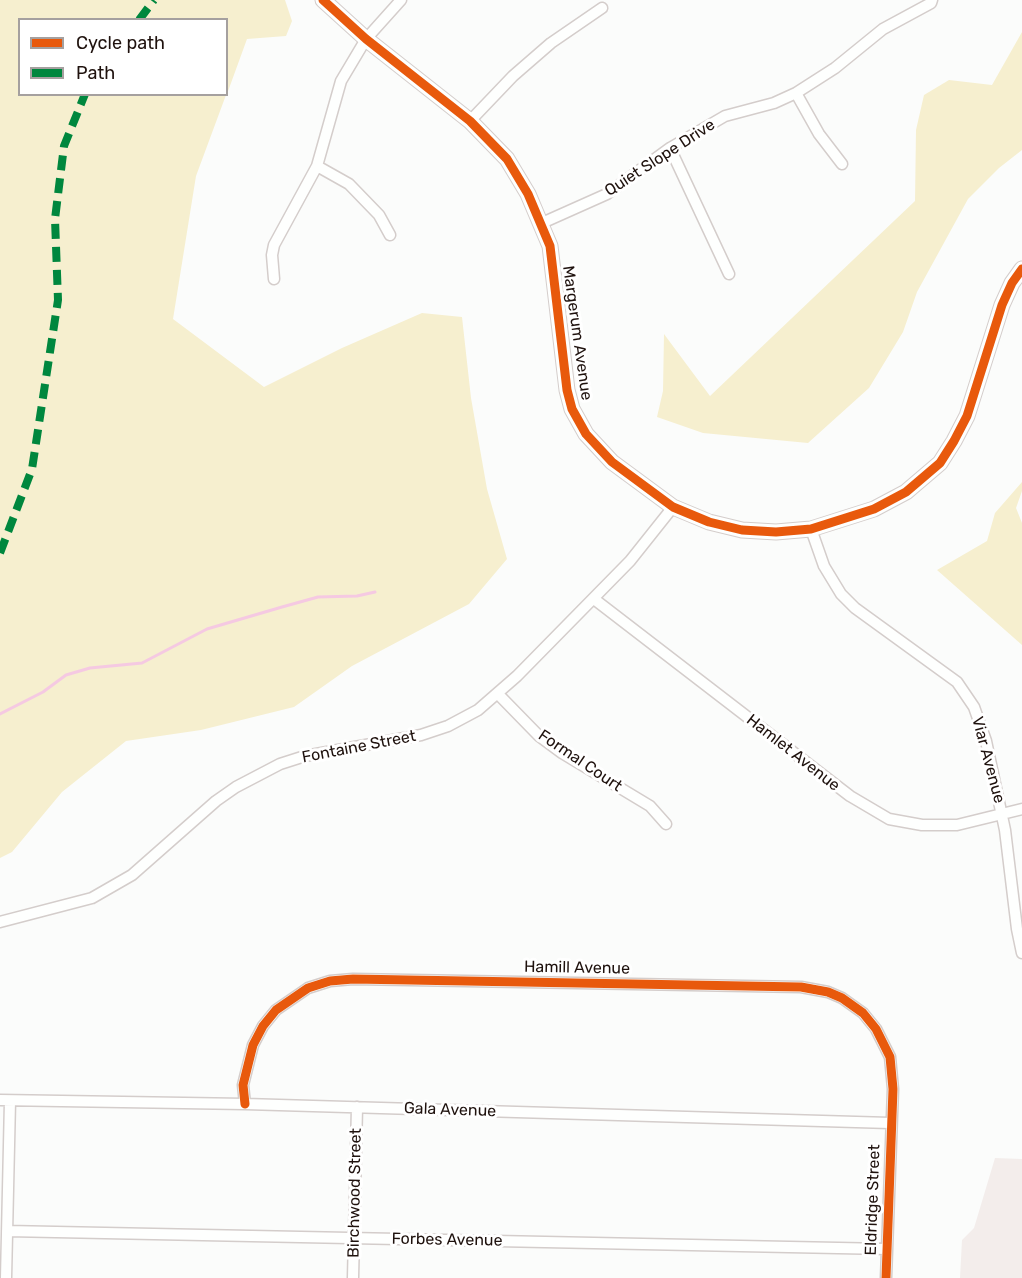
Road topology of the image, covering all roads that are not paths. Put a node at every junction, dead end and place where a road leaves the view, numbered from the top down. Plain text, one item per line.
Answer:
1 (323, 0) edge
2 (401, 0) edge
3 (931, 2) edge
4 (602, 8) dead end
5 (366, 39) junction
6 (796, 93) junction
7 (470, 121) junction
8 (670, 148) junction
9 (842, 164) dead end
10 (317, 166) junction
11 (542, 223) junction
12 (390, 235) dead end
13 (1022, 269) edge
14 (729, 274) dead end
15 (274, 279) dead end
16 (673, 507) junction
17 (811, 529) junction
18 (594, 599) junction
19 (498, 694) junction
20 (1022, 809) edge
21 (1002, 814) junction
22 (666, 824) dead end
23 (0, 922) edge
24 (1022, 952) edge
25 (5, 1101) edge
26 (245, 1104) junction
27 (357, 1107) junction
28 (890, 1123) junction
29 (7, 1231) junction
30 (354, 1238) junction
31 (887, 1249) junction
32 (6, 1278) edge
33 (353, 1278) edge
34 (886, 1278) edge

1 - 5 street, Margerum Avenue
2 - 5 street
3 - 6 street, Quiet Slope Drive
4 - 7 street
5 - 7 street, Margerum Avenue
5 - 10 street
6 - 8 street, Quiet Slope Drive
6 - 9 street
7 - 11 street, Margerum Avenue
8 - 11 street, Quiet Slope Drive
8 - 14 street
10 - 12 street
10 - 15 street
11 - 16 street, Margerum Avenue
13 - 17 street, Margerum Avenue
16 - 17 street, Margerum Avenue
16 - 18 street, Fontaine Street
17 - 21 street, Viar Avenue
18 - 19 street, Fontaine Street
18 - 21 street, Hamlet Avenue
19 - 22 street, Formal Court
19 - 23 street, Fontaine Street
20 - 21 street, Hamlet Avenue
21 - 24 street, Viar Avenue
25 - 26 street, Gala Avenue
25 - 29 street
26 - 27 street, Gala Avenue
26 - 28 street, Hamill Avenue
27 - 28 street, Gala Avenue
27 - 30 street, Birchwood Street
28 - 31 street, Eldridge Street
29 - 30 street, Forbes Avenue
29 - 32 street
30 - 31 street, Forbes Avenue
30 - 33 street, Birchwood Street
31 - 34 street, Eldridge Street

